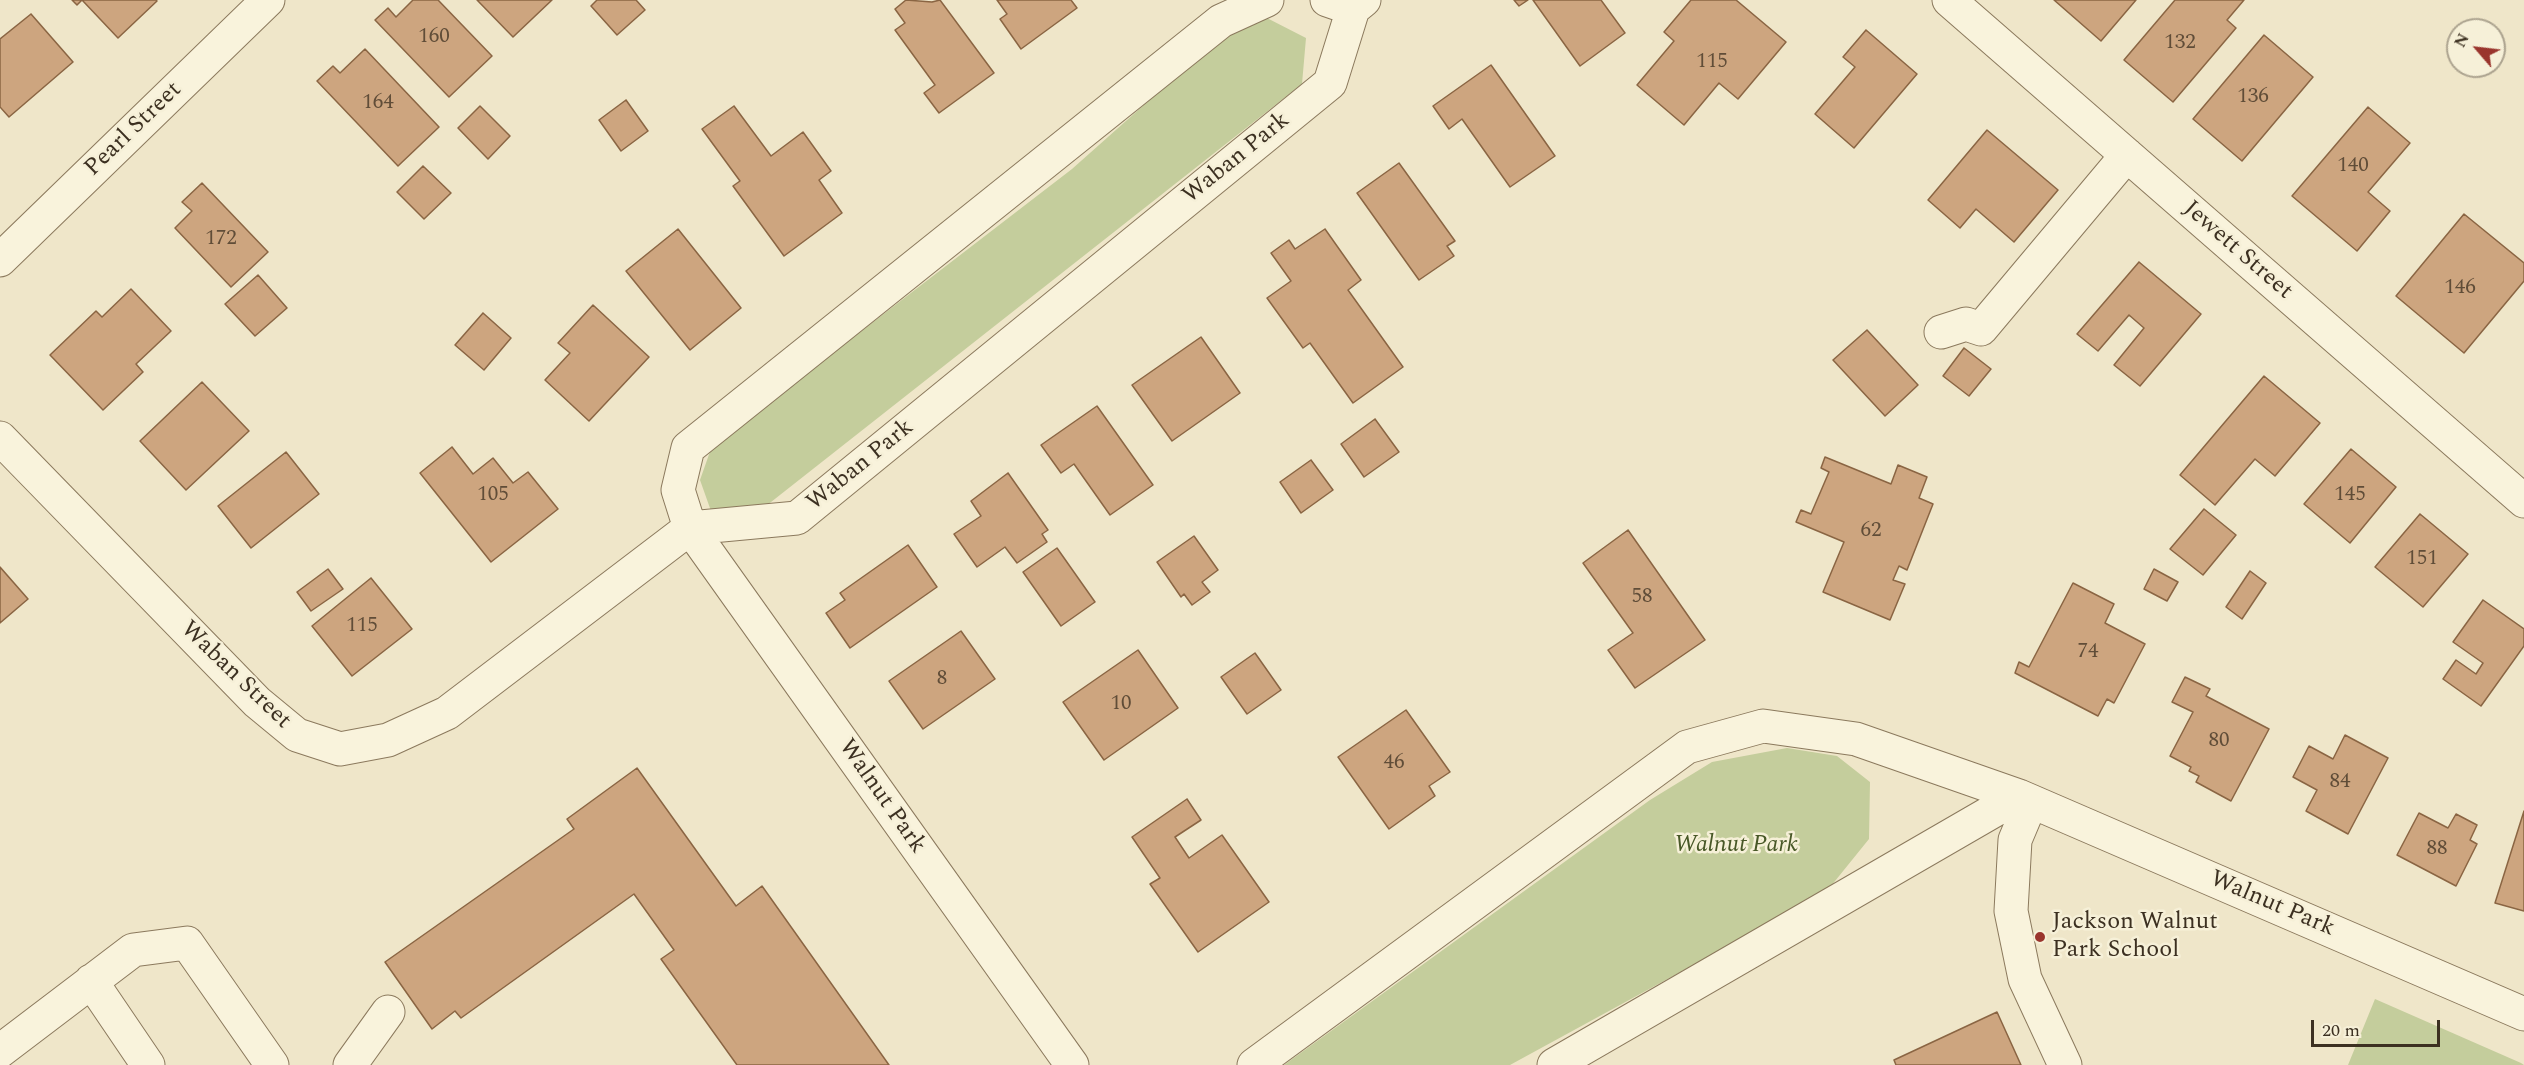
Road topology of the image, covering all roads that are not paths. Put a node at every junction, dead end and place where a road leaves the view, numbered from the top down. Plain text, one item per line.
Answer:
1 (268, 0) edge
2 (1268, 0) edge
3 (1949, 0) edge
4 (1348, 3) edge
5 (2127, 155) junction
6 (0, 260) edge
7 (1941, 332) dead end
8 (0, 438) edge
9 (2524, 501) edge
10 (690, 528) junction
11 (2025, 799) junction
12 (91, 981) junction
13 (388, 1012) dead end
14 (2524, 1014) edge
15 (0, 1051) edge
16 (135, 1060) edge
17 (272, 1065) edge
18 (350, 1065) edge
19 (1072, 1065) edge
20 (1254, 1065) edge
21 (1554, 1065) edge
22 (2065, 1065) edge

1 - 6 street, Pearl Street
2 - 10 street
3 - 5 street, Jewett Street
4 - 10 street, Waban Park
5 - 7 street
5 - 9 street, Jewett Street
8 - 10 street, Waban Street
10 - 19 street, Walnut Park
11 - 14 street, Walnut Park
11 - 20 street, Walnut Park
11 - 21 street
11 - 22 street
12 - 15 street
12 - 16 street
12 - 17 street
13 - 18 street

